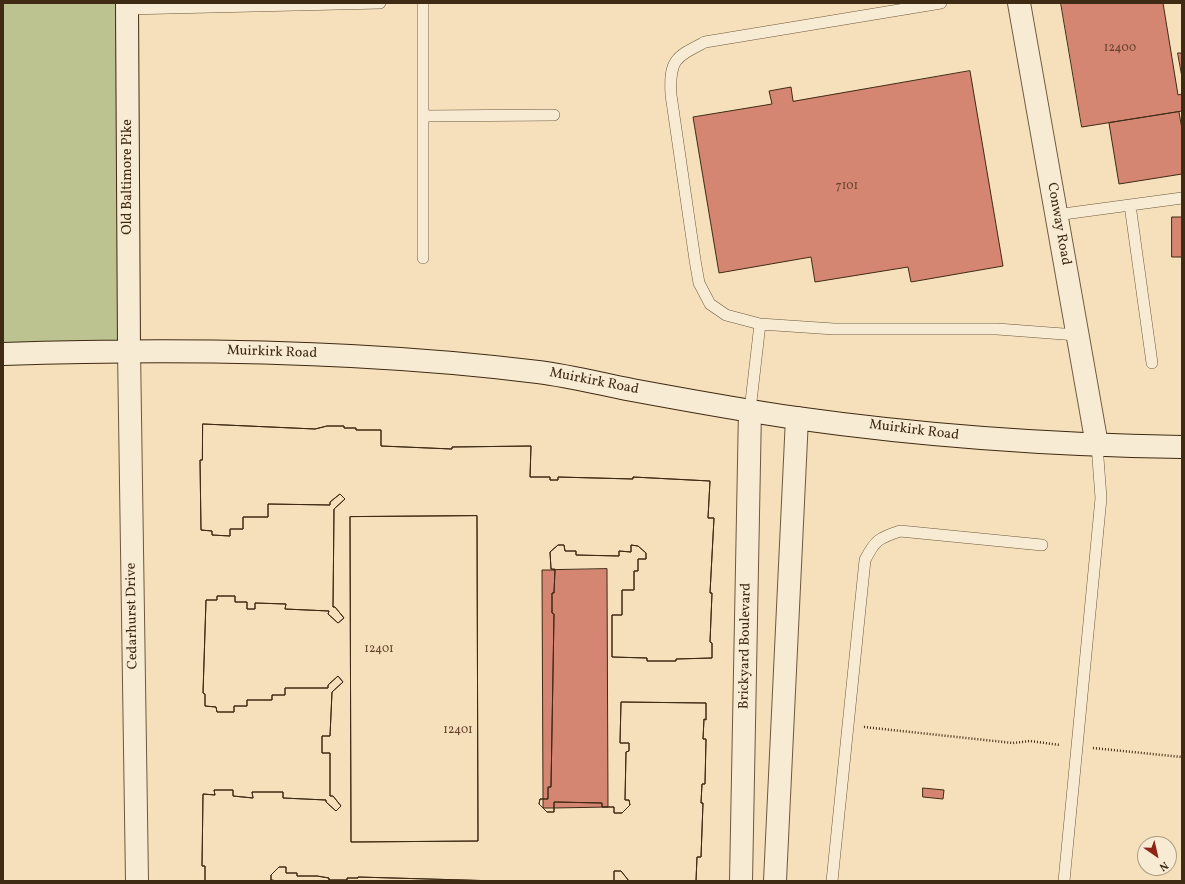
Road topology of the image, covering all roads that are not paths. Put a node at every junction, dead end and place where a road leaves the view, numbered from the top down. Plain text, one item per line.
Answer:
1 (380, 3) edge
2 (423, 3) edge
3 (941, 3) edge
4 (1019, 3) edge
5 (242, 5) edge
6 (127, 6) edge
7 (554, 115) dead end
8 (424, 116) junction
9 (1182, 198) edge
10 (1130, 205) junction
11 (1056, 215) junction
12 (423, 258) dead end
13 (760, 324) junction
14 (1078, 335) junction
15 (129, 350) junction
16 (3, 354) edge
17 (1152, 363) dead end
18 (750, 410) junction
19 (797, 418) junction
20 (1097, 446) junction
21 (1182, 447) edge
22 (1042, 545) dead end
23 (137, 881) edge
24 (741, 881) edge
25 (775, 881) edge
26 (832, 881) edge
27 (1064, 881) edge

1 - 5 lane
2 - 8 lane
3 - 13 lane
4 - 11 street, Conway Road
5 - 6 lane
6 - 15 street, Old Baltimore Pike
7 - 8 lane
8 - 12 lane
9 - 10 lane
10 - 11 lane
10 - 17 lane
11 - 14 street, Conway Road
13 - 14 lane
13 - 18 lane
14 - 20 street, Conway Road
15 - 16 street, Muirkirk Road
15 - 18 street, Muirkirk Road
15 - 23 street, Cedarhurst Drive
18 - 19 street, Muirkirk Road
18 - 24 street, Brickyard Boulevard
19 - 20 street, Muirkirk Road
19 - 25 street
20 - 21 street, Muirkirk Road
20 - 27 lane
22 - 26 lane

